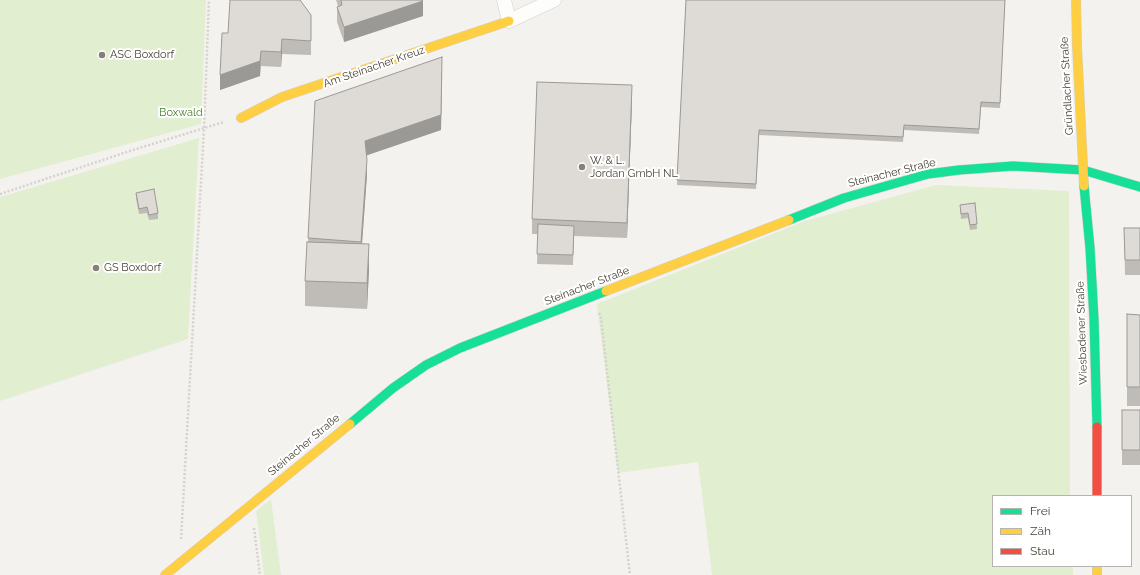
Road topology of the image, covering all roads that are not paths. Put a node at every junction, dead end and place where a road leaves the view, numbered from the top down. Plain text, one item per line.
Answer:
1 (504, 0) edge
2 (554, 0) edge
3 (1076, 0) edge
4 (509, 21) junction
5 (241, 118) dead end
6 (1083, 170) junction
7 (1140, 187) edge
8 (1097, 495) edge
9 (165, 575) edge

1 - 4 street
2 - 4 street, Am Steinacher Kreuz
3 - 6 street, Gründlacher Straße
4 - 5 street, Am Steinacher Kreuz
6 - 7 street, Steinacher Straße
6 - 8 street, Wiesbadener Straße
6 - 9 street, Steinacher Straße

